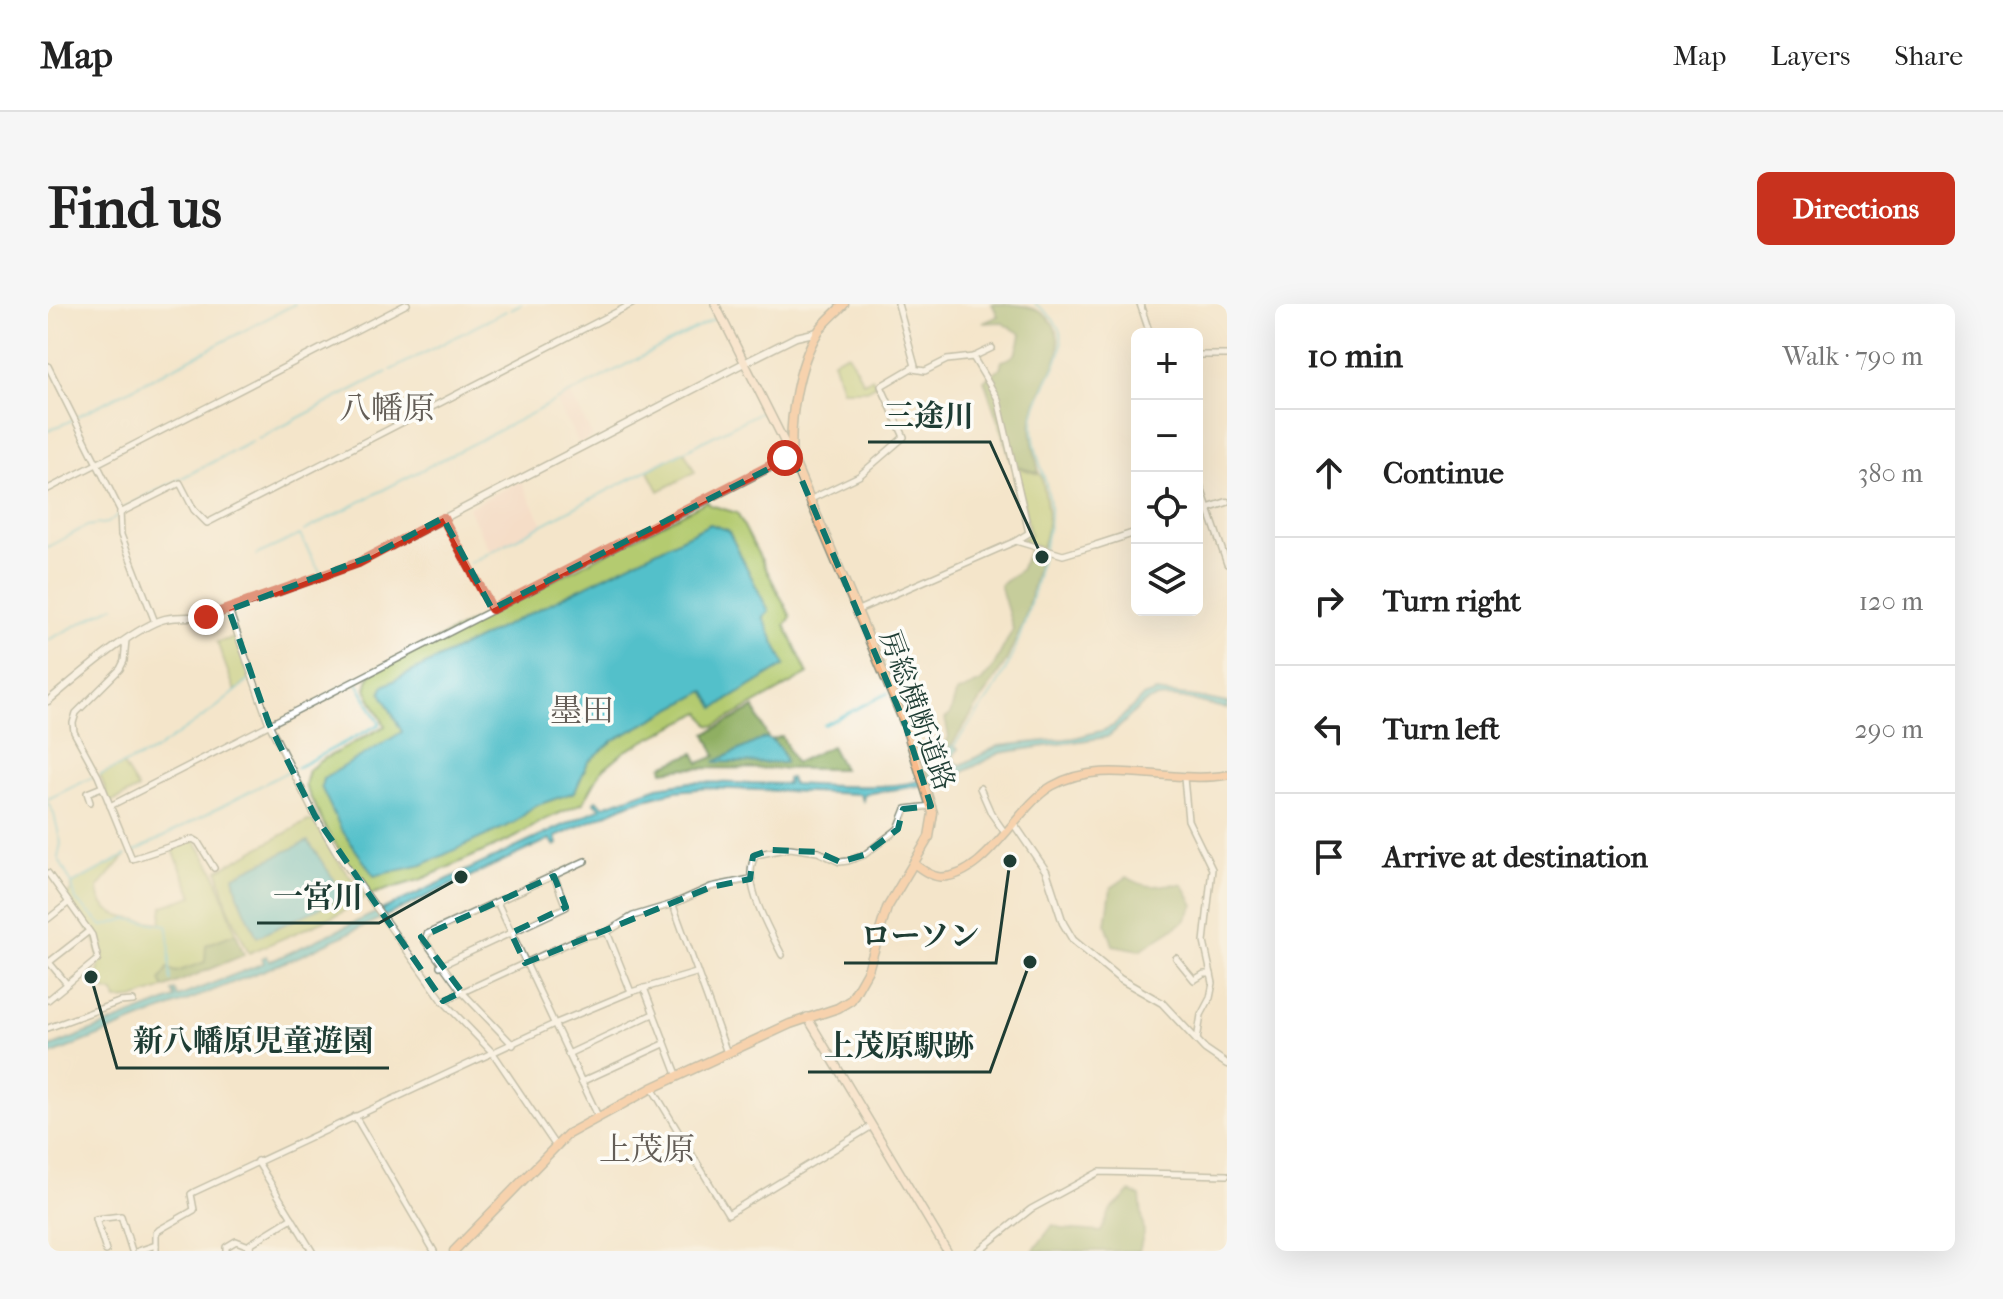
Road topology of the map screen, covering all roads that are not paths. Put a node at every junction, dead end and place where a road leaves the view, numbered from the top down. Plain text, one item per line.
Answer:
1 (407, 304) edge
2 (632, 304) edge
3 (715, 304) edge
4 (844, 304) edge
5 (898, 304) edge
6 (1140, 304) edge
7 (1148, 328) edge
8 (818, 332) junction
9 (992, 348) dead end
10 (1203, 355) edge
11 (1227, 355) edge
12 (973, 357) junction
13 (744, 363) junction
14 (48, 366) edge
15 (913, 369) junction
16 (792, 457) junction
17 (98, 464) junction
18 (48, 489) edge
19 (1203, 493) edge
20 (808, 500) junction
21 (1227, 502) edge
22 (1208, 508) junction
23 (1203, 510) edge
24 (120, 513) junction
25 (443, 518) junction
26 (1131, 534) edge
27 (1016, 541) junction
28 (1097, 545) joint
29 (1227, 564) edge
30 (492, 609) junction
31 (229, 610) junction
32 (857, 610) junction
33 (155, 622) junction
34 (126, 640) junction
35 (48, 701) edge
36 (269, 724) junction
37 (1227, 775) edge
38 (1184, 778) junction
39 (102, 787) junction
40 (980, 788) dead end
41 (90, 802) dead end
42 (110, 806) junction
43 (931, 806) junction
44 (1014, 824) junction
45 (1006, 834) junction
46 (585, 861) dead end
47 (913, 863) junction
48 (214, 868) dead end
49 (48, 874) edge
50 (554, 876) junction
51 (750, 879) junction
52 (497, 902) junction
53 (68, 903) junction
54 (673, 904) junction
55 (48, 919) edge
56 (89, 931) junction
57 (607, 932) junction
58 (511, 933) junction
59 (782, 955) dead end
60 (1176, 958) dead end
61 (48, 962) edge
62 (525, 963) junction
63 (440, 966) junction
64 (696, 973) junction
65 (1211, 974) junction
66 (67, 984) junction
67 (644, 988) junction
68 (462, 992) junction
69 (631, 992) junction
70 (48, 1000) edge
71 (133, 1001) dead end
72 (443, 1001) junction
73 (653, 1014) junction
74 (807, 1017) junction
75 (554, 1024) junction
76 (48, 1028) edge
77 (1197, 1040) junction
78 (664, 1044) junction
79 (513, 1045) junction
80 (493, 1053) junction
81 (568, 1054) junction
82 (727, 1054) junction
83 (1227, 1064) edge
84 (678, 1077) junction
85 (581, 1082) junction
86 (652, 1088) junction
87 (355, 1116) junction
88 (598, 1116) junction
89 (873, 1125) junction
90 (555, 1145) junction
91 (257, 1161) junction
92 (1227, 1175) edge
93 (292, 1218) junction
94 (156, 1248) edge
95 (250, 1248) edge
96 (982, 1250) edge
97 (106, 1251) edge
98 (135, 1251) edge
99 (226, 1251) edge
100 (312, 1251) edge
101 (434, 1251) edge
102 (454, 1251) edge
103 (947, 1251) edge

1 - 17 street
2 - 24 street
3 - 13 main road
4 - 8 highway, 房総横断道路
5 - 15 street
6 - 7 street
8 - 13 street
8 - 16 highway, 房総横断道路
9 - 12 street
10 - 11 street
12 - 15 street
12 - 27 street
13 - 16 main road
13 - 25 street
14 - 17 street
15 - 20 street
16 - 20 highway, 房総横断道路
16 - 30 street
17 - 18 street
17 - 24 street
19 - 22 street
20 - 32 highway, 房総横断道路
21 - 22 street
22 - 23 street
22 - 29 street
24 - 33 street
25 - 30 street
25 - 31 street
26 - 28 street
27 - 28 street
27 - 32 street
30 - 36 street
31 - 33 street
31 - 36 street
32 - 43 highway, 房総横断道路
33 - 34 street
34 - 35 street
34 - 39 street
36 - 42 street
36 - 72 street
37 - 38 main road
38 - 44 main road
38 - 65 street
39 - 41 street
39 - 42 street
40 - 45 street
42 - 48 street
43 - 47 highway, 房総横断道路
43 - 51 street
44 - 45 main road
44 - 77 street
45 - 47 main road
46 - 50 street
47 - 74 highway, 房総横断道路
49 - 53 street
50 - 52 street
50 - 58 street
51 - 54 street
51 - 59 street
52 - 58 street
52 - 63 street
53 - 55 street
53 - 56 street
54 - 57 street
54 - 64 street
56 - 61 street
56 - 66 street
57 - 62 street
57 - 69 street
58 - 62 street
58 - 63 street
60 - 65 street
61 - 66 street
62 - 68 street
62 - 75 street
63 - 68 street
64 - 67 street
64 - 82 street
65 - 77 street
66 - 70 street
67 - 69 street
67 - 73 street
68 - 72 street
68 - 79 street
69 - 75 street
71 - 76 street
72 - 80 street
73 - 78 street
73 - 81 street
74 - 82 highway, 房総横断道路
74 - 89 main road
75 - 79 street
75 - 81 street
77 - 83 street
78 - 84 street
78 - 85 street
79 - 80 street
80 - 87 street
80 - 90 street
81 - 85 street
82 - 84 highway, 房総横断道路
84 - 86 highway, 房総横断道路
85 - 88 street
86 - 88 highway, 房総横断道路
86 - 89 street
87 - 91 street
87 - 101 street
88 - 90 highway, 房総横断道路
89 - 103 main road
90 - 102 highway, 房総横断道路
91 - 93 street
91 - 94 street
92 - 96 street
93 - 95 street
93 - 100 street
94 - 98 street
95 - 99 street
97 - 98 street

